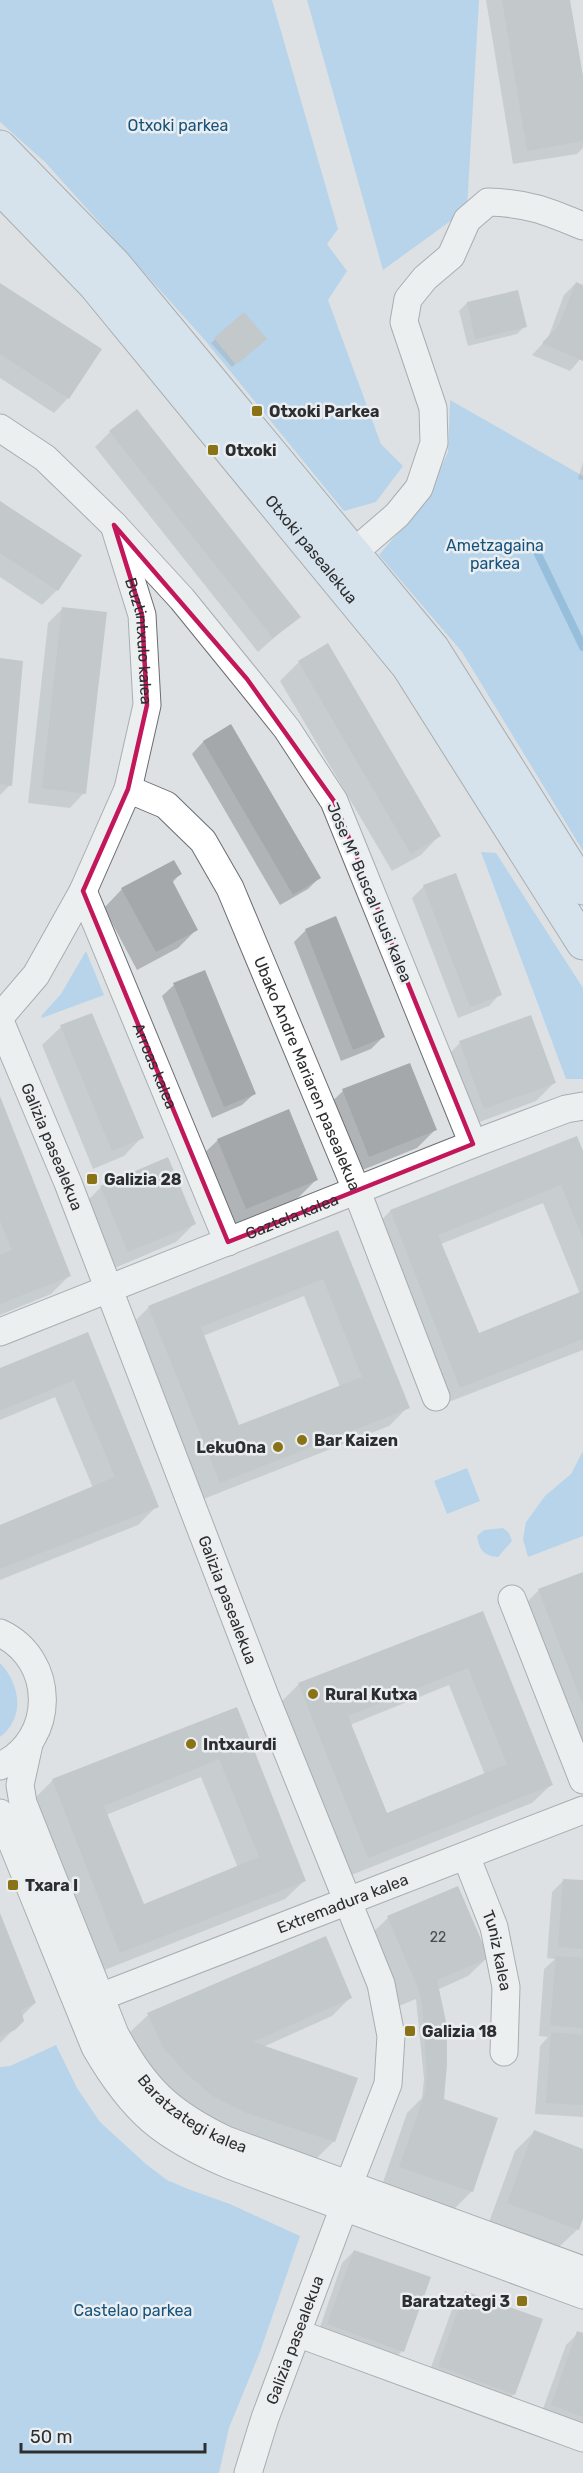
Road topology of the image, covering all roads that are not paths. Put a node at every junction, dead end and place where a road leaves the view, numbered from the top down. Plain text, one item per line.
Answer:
1 (0, 147) edge
2 (0, 187) edge
3 (583, 226) edge
4 (0, 428) edge
5 (114, 525) junction
6 (353, 553) junction
7 (128, 789) junction
8 (583, 888) edge
9 (83, 891) junction
10 (583, 943) edge
11 (0, 1019) edge
12 (583, 1106) edge
13 (473, 1144) junction
14 (356, 1189) junction
15 (228, 1242) junction
16 (107, 1288) junction
17 (0, 1332) edge
18 (436, 1397) dead end
19 (512, 1599) dead end
20 (0, 1633) edge
21 (29, 1744) junction
22 (0, 1766) edge
23 (583, 1780) edge
24 (583, 1810) edge
25 (0, 1814) edge
26 (466, 1856) junction
27 (347, 1902) junction
28 (100, 1997) junction
29 (504, 2052) dead end
30 (346, 2195) junction
31 (583, 2270) edge
32 (583, 2295) edge
33 (297, 2333) junction
34 (583, 2438) edge
35 (248, 2473) edge

1 - 6 main road, Otxoki pasealekua
2 - 10 main road, Otxoki pasealekua
3 - 6 street
4 - 5 street, Buztintxulo kalea
5 - 7 street, Buztintxulo kalea
5 - 13 street, Jose Mª Buscal Isusi kalea
6 - 8 main road, Otxoki pasealekua
7 - 9 street, Buztintxulo kalea
7 - 14 street, Ubako Andre Mariaren pasealekua
9 - 11 street, Buztintxulo kalea
9 - 15 street, Arroas kalea
11 - 16 street, Galizia pasealekua
12 - 13 street, Gaztela kalea
13 - 14 street, Gaztela kalea
14 - 15 street, Gaztela kalea
14 - 18 street, Ubako Andre Mariaren pasealekua
15 - 16 street, Gaztela kalea
16 - 17 street, Gaztela kalea
16 - 27 street, Galizia pasealekua
19 - 23 street
20 - 21 street
21 - 22 street
21 - 28 street, Baratzategi kalea
24 - 26 street, Extremadura kalea
25 - 30 street, Baratzategi kalea
26 - 27 street, Extremadura kalea
26 - 29 street, Tuniz kalea
27 - 28 street, Extremadura kalea
27 - 30 street, Galizia pasealekua
28 - 30 street, Baratzategi kalea
30 - 31 street, Baratzategi kalea
30 - 32 street, Baratzategi kalea
30 - 33 street, Galizia pasealekua
33 - 34 street
33 - 35 street, Galizia pasealekua

